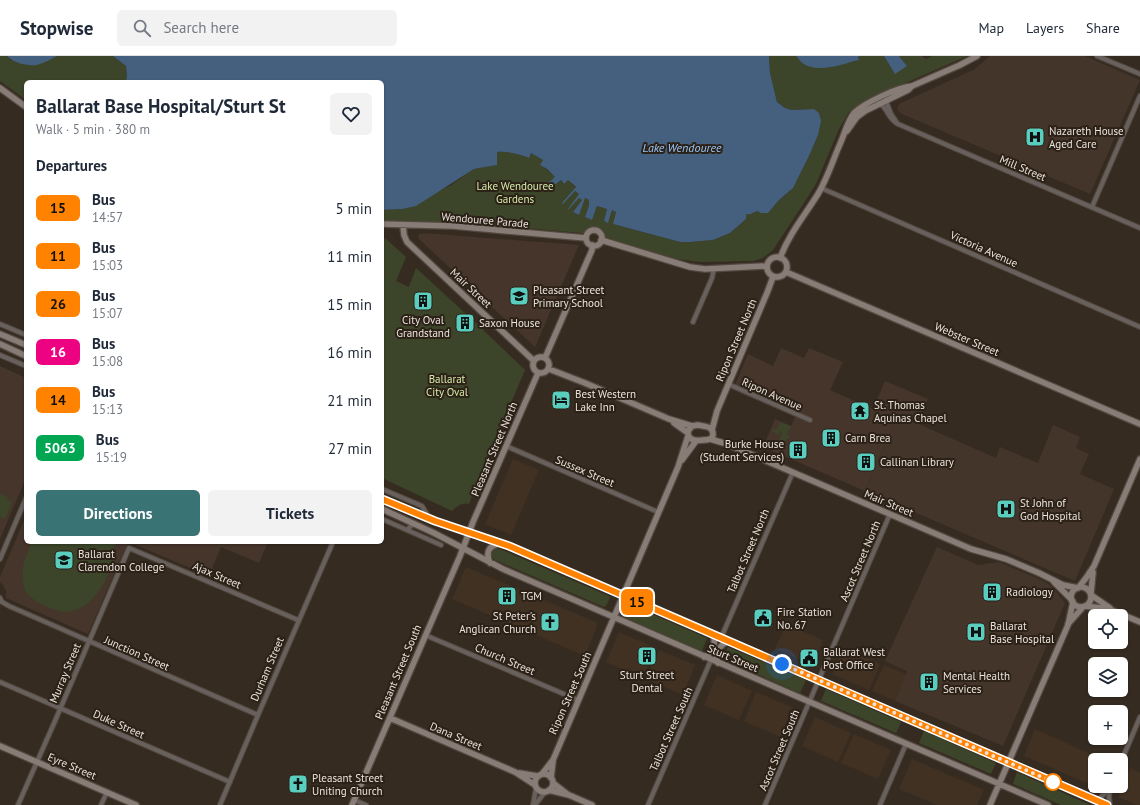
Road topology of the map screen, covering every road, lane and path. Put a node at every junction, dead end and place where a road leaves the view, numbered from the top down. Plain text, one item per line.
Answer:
1 (977, 56) edge
2 (1097, 56) edge
3 (1140, 74) edge
4 (0, 83) edge
5 (912, 86) junction
6 (0, 88) edge
7 (7, 92) junction
8 (1140, 96) edge
9 (879, 100) junction
10 (886, 101) junction
11 (24, 105) edge
12 (898, 124) junction
13 (822, 188) junction
14 (1092, 207) junction
15 (384, 224) edge
16 (403, 225) junction
17 (1140, 228) edge
18 (586, 238) junction
19 (601, 240) junction
20 (592, 246) junction
21 (780, 258) junction
22 (766, 266) junction
23 (714, 268) junction
24 (786, 272) junction
25 (773, 277) junction
26 (693, 322) dead end
27 (0, 324) edge
28 (1140, 327) edge
29 (0, 334) edge
30 (24, 334) edge
31 (0, 344) edge
32 (24, 345) edge
33 (0, 355) edge
34 (24, 355) edge
35 (544, 358) junction
36 (534, 361) junction
37 (24, 365) edge
38 (549, 369) junction
39 (538, 373) junction
40 (728, 384) junction
41 (717, 410) junction
42 (668, 419) junction
43 (810, 420) dead end
44 (1140, 424) edge
45 (692, 426) junction
46 (705, 427) junction
47 (713, 431) junction
48 (688, 435) junction
49 (710, 439) junction
50 (696, 441) junction
51 (727, 444) junction
52 (506, 446) junction
53 (1140, 459) edge
54 (678, 467) junction
55 (793, 472) junction
56 (384, 490) edge
57 (384, 500) edge
58 (24, 503) edge
59 (384, 510) edge
60 (658, 512) junction
61 (890, 514) junction
62 (429, 519) junction
63 (384, 520) edge
64 (414, 523) junction
65 (407, 530) junction
66 (469, 532) junction
67 (501, 543) junction
68 (332, 544) edge
69 (441, 545) dead end
70 (129, 548) joint
71 (463, 548) junction
72 (0, 558) edge
73 (491, 563) junction
74 (1094, 566) junction
75 (1044, 575) junction
76 (1078, 587) junction
77 (1091, 594) junction
78 (622, 595) junction
79 (0, 598) edge
80 (1072, 601) junction
81 (0, 604) edge
82 (9, 606) junction
83 (1084, 606) junction
84 (1106, 609) edge
85 (1112, 609) edge
86 (614, 617) junction
87 (1128, 617) edge
88 (298, 620) junction
89 (1140, 622) edge
90 (1068, 625) junction
91 (425, 635) junction
92 (714, 635) junction
93 (721, 638) junction
94 (89, 641) junction
95 (728, 641) junction
96 (704, 656) junction
97 (711, 660) junction
98 (718, 663) junction
99 (819, 680) junction
100 (0, 682) edge
101 (578, 700) junction
102 (809, 702) junction
103 (60, 708) junction
104 (258, 715) junction
105 (1140, 717) edge
106 (390, 718) junction
107 (906, 744) junction
108 (0, 746) edge
109 (1125, 753) edge
110 (553, 760) junction
111 (37, 762) junction
112 (1009, 762) junction
113 (515, 772) junction
114 (540, 775) junction
115 (552, 780) junction
116 (230, 782) junction
117 (999, 784) junction
118 (536, 787) junction
119 (547, 791) junction
120 (107, 792) junction
121 (1106, 793) edge
122 (1109, 793) edge
123 (569, 795) junction
124 (353, 802) edge
125 (1098, 803) edge
126 (18, 805) edge
127 (102, 805) edge
128 (136, 805) edge
129 (220, 805) edge
130 (366, 805) edge
131 (534, 805) edge
132 (592, 805) edge
133 (648, 805) edge
134 (765, 805) edge
135 (880, 805) edge
136 (990, 805) edge
137 (1048, 805) edge
138 (1109, 805) edge

1 - 5 street
2 - 3 street
4 - 7 street
5 - 9 street
5 - 10 street
6 - 7 street
7 - 11 street
8 - 14 street
9 - 10 street
9 - 12 street, Mill Street
9 - 13 street
10 - 12 street
12 - 14 street, Mill Street
13 - 21 street
13 - 28 street, Victoria Avenue
14 - 17 street, Mill Street
15 - 16 street, Wendouree Parade
16 - 18 street, Wendouree Parade
16 - 36 street, Mair Street
18 - 19 street
18 - 20 street
19 - 20 street
19 - 23 street
20 - 35 street
21 - 22 street
21 - 24 street
22 - 23 street
22 - 25 street
23 - 26 street
24 - 25 street
24 - 44 street, Webster Street
25 - 40 street, Ripon Street North
27 - 30 street
29 - 32 street
31 - 34 street
33 - 37 street
35 - 36 street
35 - 38 street
36 - 39 street
38 - 39 street
38 - 42 street
39 - 52 street, Pleasant Street North
40 - 41 street, Ripon Street North
40 - 43 street, Ripon Avenue
41 - 46 street, Ripon Street North
41 - 47 street, Ripon Street North
42 - 45 street
42 - 48 street
45 - 46 street, Mair Street
45 - 48 street
46 - 47 street, Mair Street
47 - 49 street, Ripon Street North
47 - 51 street, Mair Street
48 - 50 street
48 - 54 street
49 - 50 street
49 - 51 street, Mair Street
50 - 54 street
51 - 55 street, Mair Street
52 - 60 street, Sussex Street
52 - 66 street, Pleasant Street North
53 - 74 street
54 - 60 street
55 - 61 street, Mair Street
55 - 93 street, Talbot Street North
56 - 62 street
57 - 62 street, Sturt Street
58 - 72 street
59 - 64 street, Sturt Street
60 - 78 street
61 - 75 street, Mair Street
61 - 99 street, Ascot Street North
62 - 66 street, Sturt Street
63 - 65 street
64 - 65 street
64 - 71 street, Sturt Street
65 - 69 street
66 - 67 street, Sturt Street
66 - 71 street, Pleasant Street North
67 - 73 street
67 - 78 street, Sturt Street
68 - 88 street, Durham Street
70 - 88 street, Ajax Street
70 - 94 street, Murray Street
71 - 73 street, Sturt Street
71 - 91 street, Pleasant Street South
73 - 86 street, Sturt Street
74 - 76 street
74 - 77 street
75 - 76 street, Mair Street
75 - 80 street, Mair Street
76 - 77 street
76 - 80 street
77 - 83 street
77 - 85 street
78 - 86 street, Ripon Street South
78 - 92 street, Sturt Street
79 - 82 street, Junction Street
80 - 83 street
80 - 90 street
81 - 82 street, Junction Street
82 - 94 street, Junction Street
83 - 84 street
83 - 90 street
86 - 96 street, Sturt Street
86 - 101 street, Ripon Street South
87 - 89 street
88 - 104 street, Durham Street
90 - 112 street
91 - 101 street, Church Street
91 - 106 street, Pleasant Street South
92 - 93 street, Sturt Street
92 - 96 street
93 - 95 street, Sturt Street
94 - 103 street, Murray Street
94 - 104 street, Junction Street
95 - 98 street
95 - 99 street, Sturt Street
96 - 97 street, Sturt Street
97 - 98 street, Sturt Street
97 - 133 street, Talbot Street South
98 - 102 street, Sturt Street
99 - 102 street, Ascot Street North
99 - 112 street, Sturt Street
100 - 103 street, Duke Street
101 - 110 street, Ripon Street South
102 - 107 street, Sturt Street
102 - 134 street, Ascot Street South
103 - 111 street, Murray Street
103 - 116 street, Duke Street
104 - 116 street, Durham Street
105 - 109 street
106 - 113 street, Dana Street
106 - 124 street, Pleasant Street South
107 - 117 street, Sturt Street
107 - 135 street
108 - 111 street, Eyre Street
110 - 114 street, Ripon Street South
110 - 115 street
111 - 120 street, Eyre Street
111 - 126 street, Murray Street
112 - 117 street
112 - 125 street, Sturt Street
113 - 114 street, Dana Street
113 - 118 street, Dana Street
114 - 115 street
114 - 118 street
115 - 119 street
115 - 123 street
116 - 129 street, Durham Street
117 - 136 street
117 - 137 street, Sturt Street
118 - 119 street
118 - 131 street
119 - 123 street
119 - 131 street
120 - 127 street
120 - 128 street, Eyre Street
121 - 125 street
122 - 138 street
123 - 132 street
124 - 130 street
125 - 138 street, Sturt Street

